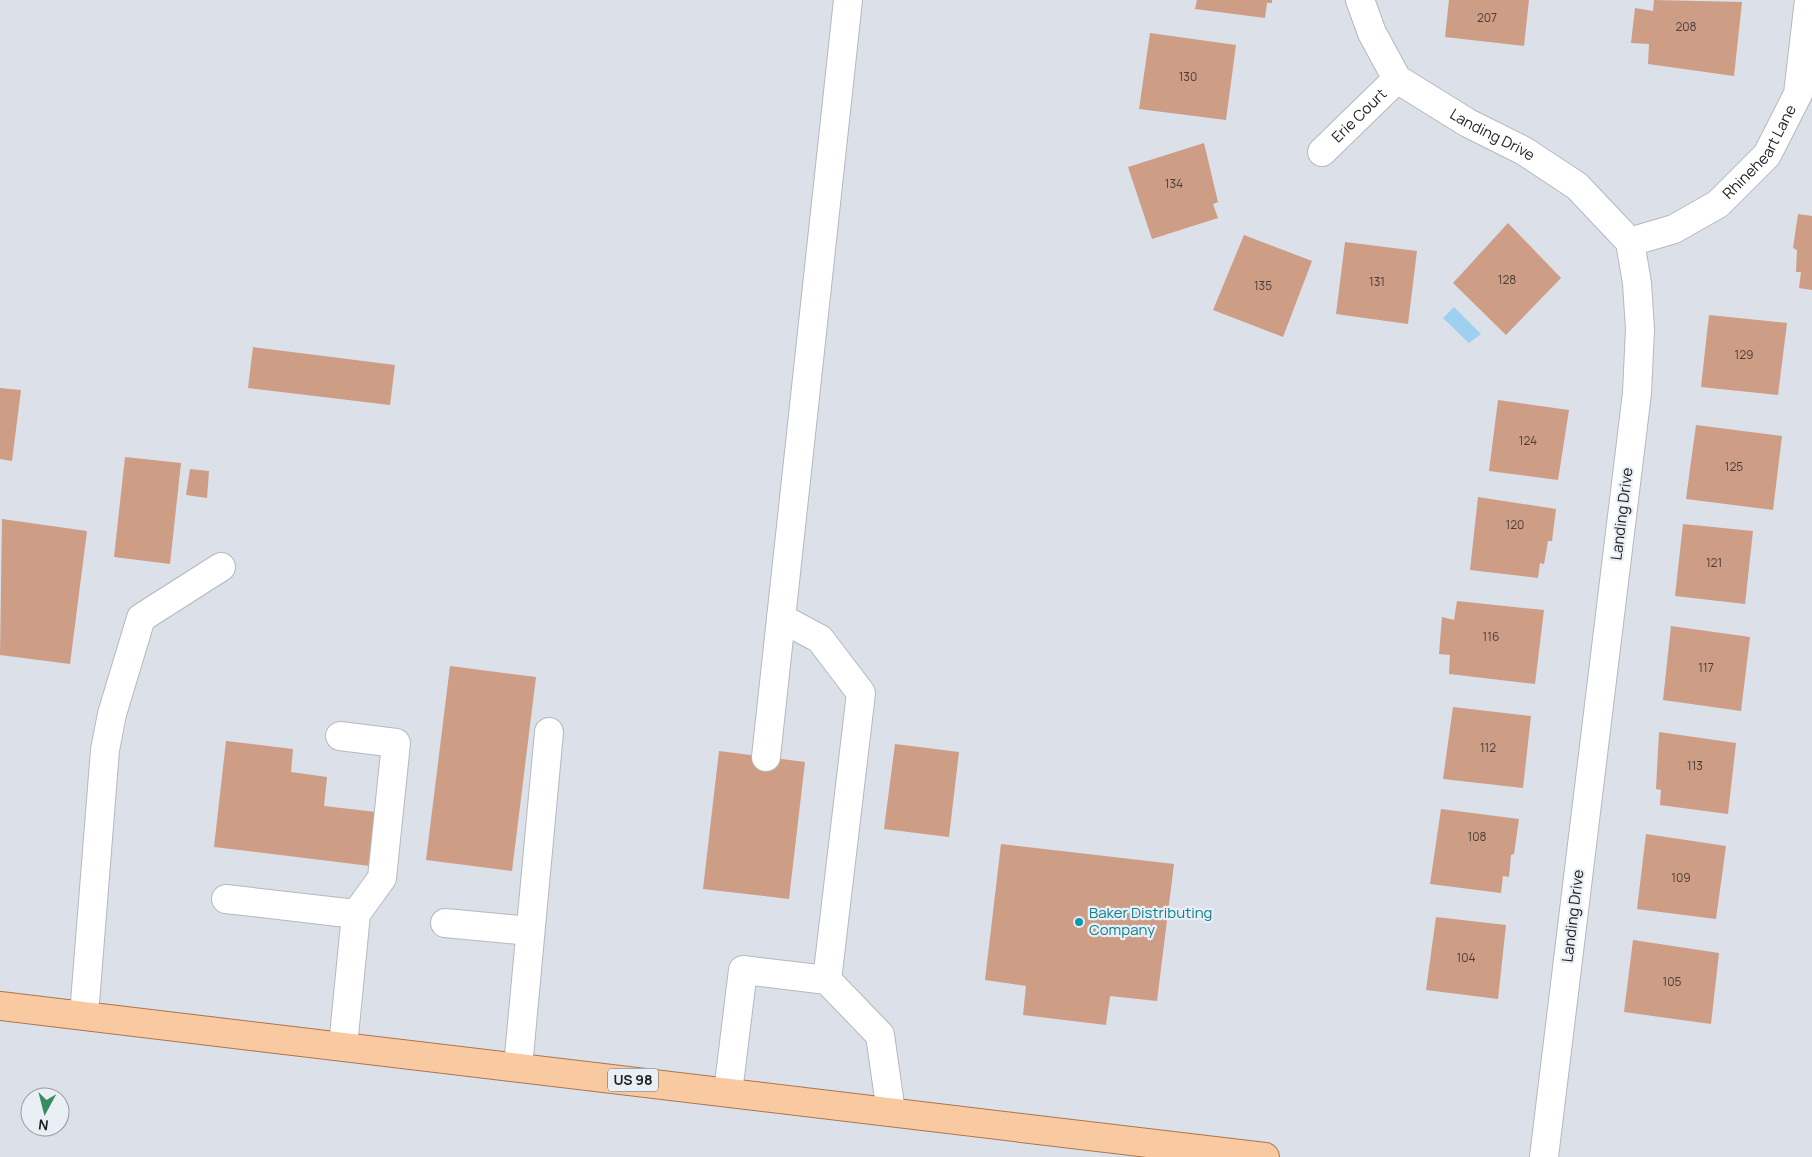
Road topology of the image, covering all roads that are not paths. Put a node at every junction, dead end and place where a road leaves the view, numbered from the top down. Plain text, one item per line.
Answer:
1 (848, 0) edge
2 (1360, 0) edge
3 (1809, 0) edge
4 (1397, 79) junction
5 (1322, 152) dead end
6 (1630, 242) junction
7 (221, 567) dead end
8 (781, 618) junction
9 (549, 732) dead end
10 (340, 736) dead end
11 (766, 757) dead end
12 (226, 898) dead end
13 (356, 914) junction
14 (445, 923) dead end
15 (530, 931) junction
16 (827, 980) junction
17 (0, 1006) edge
18 (84, 1015) junction
19 (343, 1046) junction
20 (518, 1067) junction
21 (728, 1092) junction
22 (890, 1112) junction
23 (1266, 1157) edge
24 (1544, 1157) edge

1 - 8 street
2 - 4 street, Landing Drive
3 - 6 street, Rhineheart Lane
4 - 5 street, Erie Court
4 - 6 street, Landing Drive
6 - 24 street, Landing Drive
7 - 18 street
8 - 11 street
8 - 16 street
9 - 15 street
10 - 13 street
12 - 13 street
13 - 19 street
14 - 15 street
15 - 20 street
16 - 21 street
16 - 22 street
17 - 18 main road, US 98
18 - 19 main road, US 98
19 - 20 main road, US 98
20 - 21 main road, US 98
21 - 22 main road, US 98
22 - 23 main road, US 98

